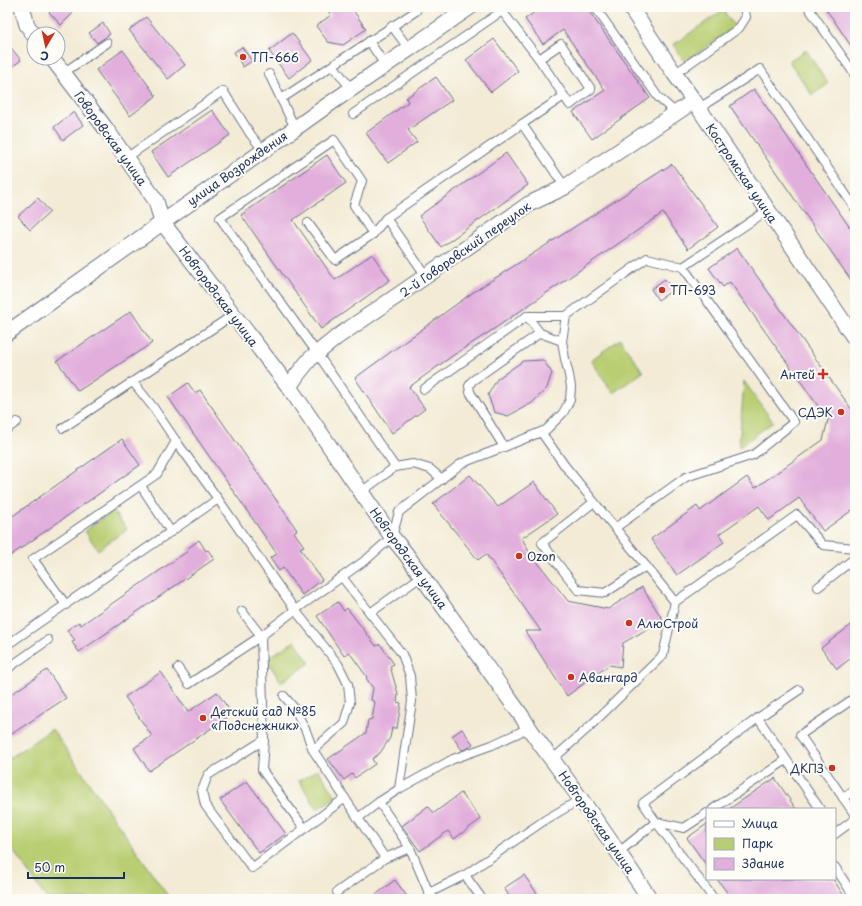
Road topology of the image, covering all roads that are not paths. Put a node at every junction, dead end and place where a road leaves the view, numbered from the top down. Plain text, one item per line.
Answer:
1 (22, 7) edge
2 (470, 7) edge
3 (595, 7) edge
4 (630, 7) edge
5 (744, 7) edge
6 (808, 7) edge
7 (505, 9) edge
8 (416, 10) dead end
9 (28, 26) edge
10 (392, 26) junction
11 (369, 41) junction
12 (107, 43) dead end
13 (409, 49) junction
14 (539, 60) junction
15 (333, 65) junction
16 (385, 65) junction
17 (58, 66) edge
18 (63, 73) junction
19 (269, 74) dead end
20 (674, 74) junction
21 (855, 76) edge
22 (351, 89) junction
23 (564, 96) junction
24 (281, 99) junction
25 (696, 105) junction
26 (676, 113) junction
27 (353, 114) dead end
28 (522, 124) junction
29 (295, 128) junction
30 (263, 150) junction
31 (126, 158) junction
32 (565, 187) junction
33 (855, 208) edge
34 (768, 210) junction
35 (386, 218) junction
36 (162, 222) junction
37 (308, 224) dead end
38 (373, 234) junction
39 (683, 267) junction
40 (426, 276) junction
41 (233, 315) junction
42 (527, 316) junction
43 (566, 316) junction
44 (7, 333) edge
45 (540, 333) junction
46 (855, 339) edge
47 (562, 341) junction
48 (317, 353) junction
49 (133, 382) junction
50 (289, 388) junction
51 (424, 389) dead end
52 (17, 422) dead end
53 (63, 428) dead end
54 (7, 429) edge
55 (541, 432) junction
56 (176, 441) junction
57 (504, 447) junction
58 (395, 467) junction
59 (442, 479) junction
60 (141, 486) junction
61 (361, 492) junction
62 (218, 499) junction
63 (594, 502) junction
64 (615, 528) junction
65 (171, 532) junction
66 (392, 537) junction
67 (855, 548) edge
68 (855, 558) edge
69 (646, 566) junction
70 (342, 576) junction
71 (422, 576) junction
72 (818, 587) dead end
73 (675, 602) junction
74 (66, 605) junction
75 (295, 610) junction
76 (242, 611) dead end
77 (370, 614) junction
78 (261, 636) junction
79 (48, 640) dead end
80 (7, 645) edge
81 (178, 668) dead end
82 (7, 669) edge
83 (799, 690) dead end
84 (284, 696) dead end
85 (855, 702) edge
86 (758, 718) junction
87 (528, 728) junction
88 (264, 740) junction
89 (313, 750) junction
90 (553, 759) junction
91 (786, 760) junction
92 (399, 789) junction
93 (855, 789) edge
94 (345, 798) junction
95 (843, 798) junction
96 (581, 799) junction
97 (379, 802) junction
98 (714, 808) edge
99 (819, 808) edge
100 (706, 814) edge
101 (855, 815) edge
102 (358, 818) junction
103 (855, 819) edge
104 (656, 822) junction
105 (304, 828) junction
106 (836, 831) edge
107 (410, 848) junction
108 (619, 852) junction
109 (385, 858) junction
110 (836, 869) edge
111 (465, 875) junction
112 (337, 892) dead end
113 (431, 896) edge
114 (855, 898) edge
115 (482, 899) edge
116 (650, 899) edge
117 (714, 899) edge

1 - 9 street
2 - 13 street, улица Возрождения
3 - 26 lane
4 - 20 street, Костромская улица
5 - 20 lane
6 - 21 lane
7 - 14 lane
7 - 27 lane
8 - 10 lane
10 - 11 lane
10 - 13 lane
11 - 15 lane
11 - 16 lane
12 - 18 lane
13 - 16 street, улица Возрождения
14 - 23 lane
14 - 23 lane
15 - 22 lane
15 - 24 lane
16 - 22 street, улица Возрождения
17 - 18 street, Говоровская улица
18 - 31 street, Говоровская улица
19 - 24 lane
20 - 25 street, Костромская улица
22 - 29 street, улица Возрождения
23 - 28 lane
24 - 29 lane
25 - 26 street, 2-й Говоровский переулок
25 - 33 lane
25 - 34 street, Костромская улица
26 - 32 street, 2-й Говоровский переулок
28 - 32 lane
28 - 35 lane
29 - 30 street, улица Возрождения
30 - 31 lane
30 - 36 street, улица Возрождения
31 - 36 street, Говоровская улица
32 - 40 street, 2-й Говоровский переулок
34 - 39 lane
34 - 46 street, Костромская улица
35 - 38 lane
35 - 40 lane
36 - 41 street, Новгородская улица
36 - 44 street, улица Возрождения
37 - 38 lane
38 - 48 lane
39 - 43 lane
39 - 64 lane
40 - 48 street, 2-й Говоровский переулок
41 - 49 lane
41 - 50 street, Новгородская улица
42 - 43 lane
42 - 45 lane
42 - 51 lane
43 - 47 lane
45 - 47 lane
45 - 57 lane
47 - 55 lane
48 - 50 street, 2-й Говоровский переулок
48 - 58 lane
49 - 53 lane
49 - 56 lane
50 - 61 street, Новгородская улица
52 - 54 lane
55 - 57 lane
55 - 63 lane
56 - 60 lane
56 - 62 lane
57 - 59 lane
58 - 59 lane
58 - 61 lane
59 - 66 lane
60 - 65 lane
60 - 74 lane
61 - 66 street, Новгородская улица
62 - 65 lane
62 - 75 lane
63 - 64 lane
63 - 69 lane
64 - 69 lane
65 - 74 lane
66 - 70 lane
66 - 71 street, Новгородская улица
67 - 73 lane
68 - 72 lane
69 - 73 lane
70 - 75 lane
70 - 77 lane
71 - 77 lane
71 - 87 street, Новгородская улица
73 - 90 lane
74 - 80 lane
75 - 78 lane
75 - 89 lane
76 - 78 lane
77 - 92 lane
78 - 81 lane
78 - 88 lane
79 - 82 lane
83 - 86 lane
84 - 89 lane
85 - 95 lane
86 - 91 lane
86 - 104 lane
87 - 90 street, Новгородская улица
87 - 92 lane
88 - 105 lane
88 - 105 lane
89 - 94 lane
90 - 96 street, Новгородская улица
91 - 98 lane
91 - 99 lane
92 - 97 lane
93 - 95 lane
94 - 102 lane
94 - 105 lane
95 - 101 lane
96 - 108 street, Новгородская улица
96 - 111 lane
97 - 102 lane
97 - 107 lane
100 - 104 lane
102 - 109 lane
103 - 106 lane
104 - 108 lane
104 - 117 lane
107 - 109 lane
107 - 113 lane
108 - 116 street, Новгородская улица
109 - 112 lane
110 - 114 lane
111 - 113 lane
111 - 115 lane

